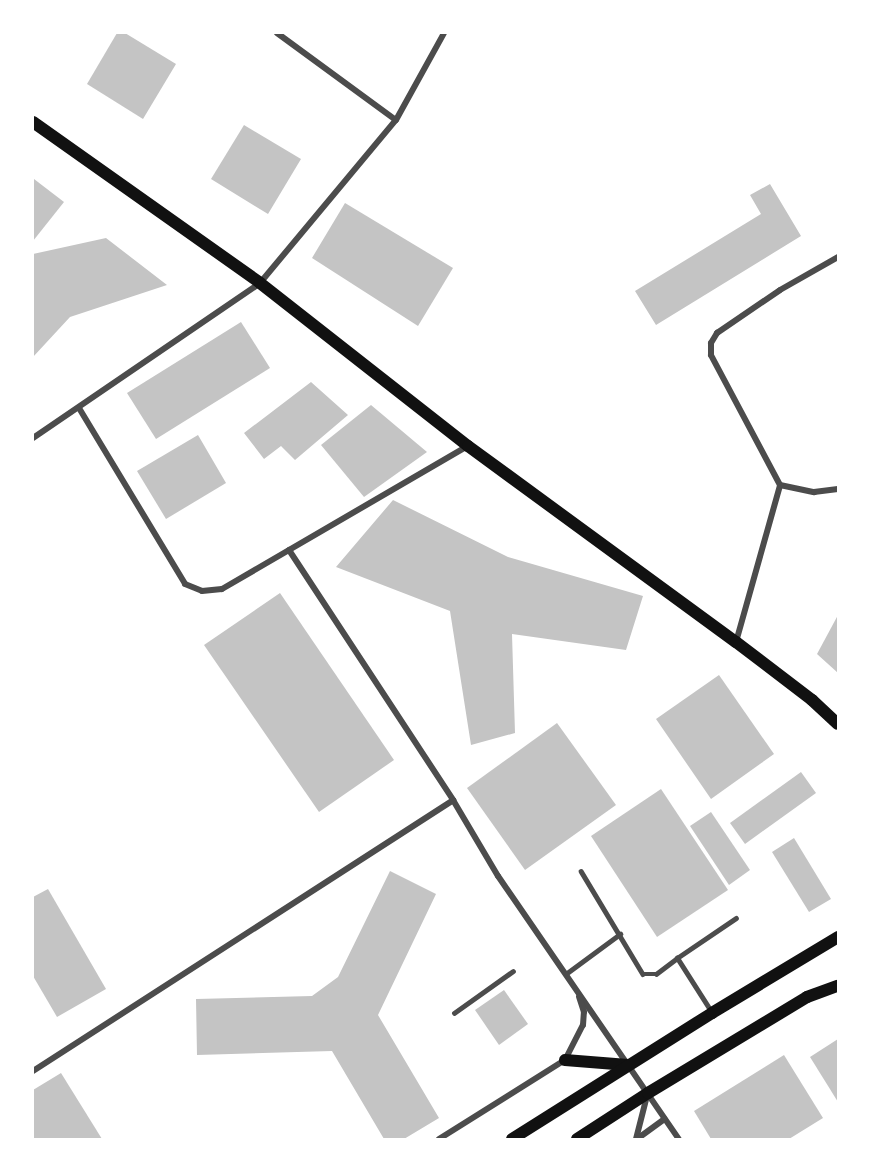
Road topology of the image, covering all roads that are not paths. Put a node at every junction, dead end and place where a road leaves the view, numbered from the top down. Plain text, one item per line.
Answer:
1 (277, 33) edge
2 (444, 33) edge
3 (396, 120) junction
4 (33, 122) edge
5 (838, 257) edge
6 (260, 283) junction
7 (79, 408) junction
8 (33, 438) edge
9 (468, 446) junction
10 (780, 485) junction
11 (838, 489) edge
12 (289, 550) junction
13 (736, 642) junction
14 (836, 719) edge
15 (453, 800) junction
16 (581, 872) dead end
17 (736, 918) dead end
18 (620, 934) junction
19 (838, 937) edge
20 (677, 958) junction
21 (513, 971) dead end
22 (567, 974) junction
23 (838, 986) edge
24 (576, 988) junction
25 (454, 1013) dead end
26 (712, 1013) junction
27 (565, 1060) junction
28 (628, 1065) junction
29 (33, 1071) edge
30 (648, 1093) junction
31 (665, 1119) junction
32 (439, 1139) edge
33 (512, 1139) edge
34 (577, 1139) edge
35 (636, 1139) edge
36 (679, 1139) edge

1 - 3 street
2 - 3 street
3 - 6 street
4 - 6 main road
5 - 10 street
6 - 7 street
6 - 9 main road
7 - 8 street
7 - 12 street
9 - 12 street
9 - 13 main road
10 - 11 street
10 - 13 street
12 - 15 street
13 - 14 main road
15 - 22 street
15 - 29 street
16 - 18 lane
17 - 20 lane
18 - 20 lane
18 - 22 lane
19 - 26 main road
20 - 26 lane
21 - 25 lane
22 - 24 street
23 - 30 main road
24 - 27 street
24 - 28 street
26 - 28 main road
27 - 28 main road
27 - 32 street
28 - 30 street
28 - 33 main road
30 - 31 street
30 - 34 main road
30 - 35 street
31 - 35 street
31 - 36 street

